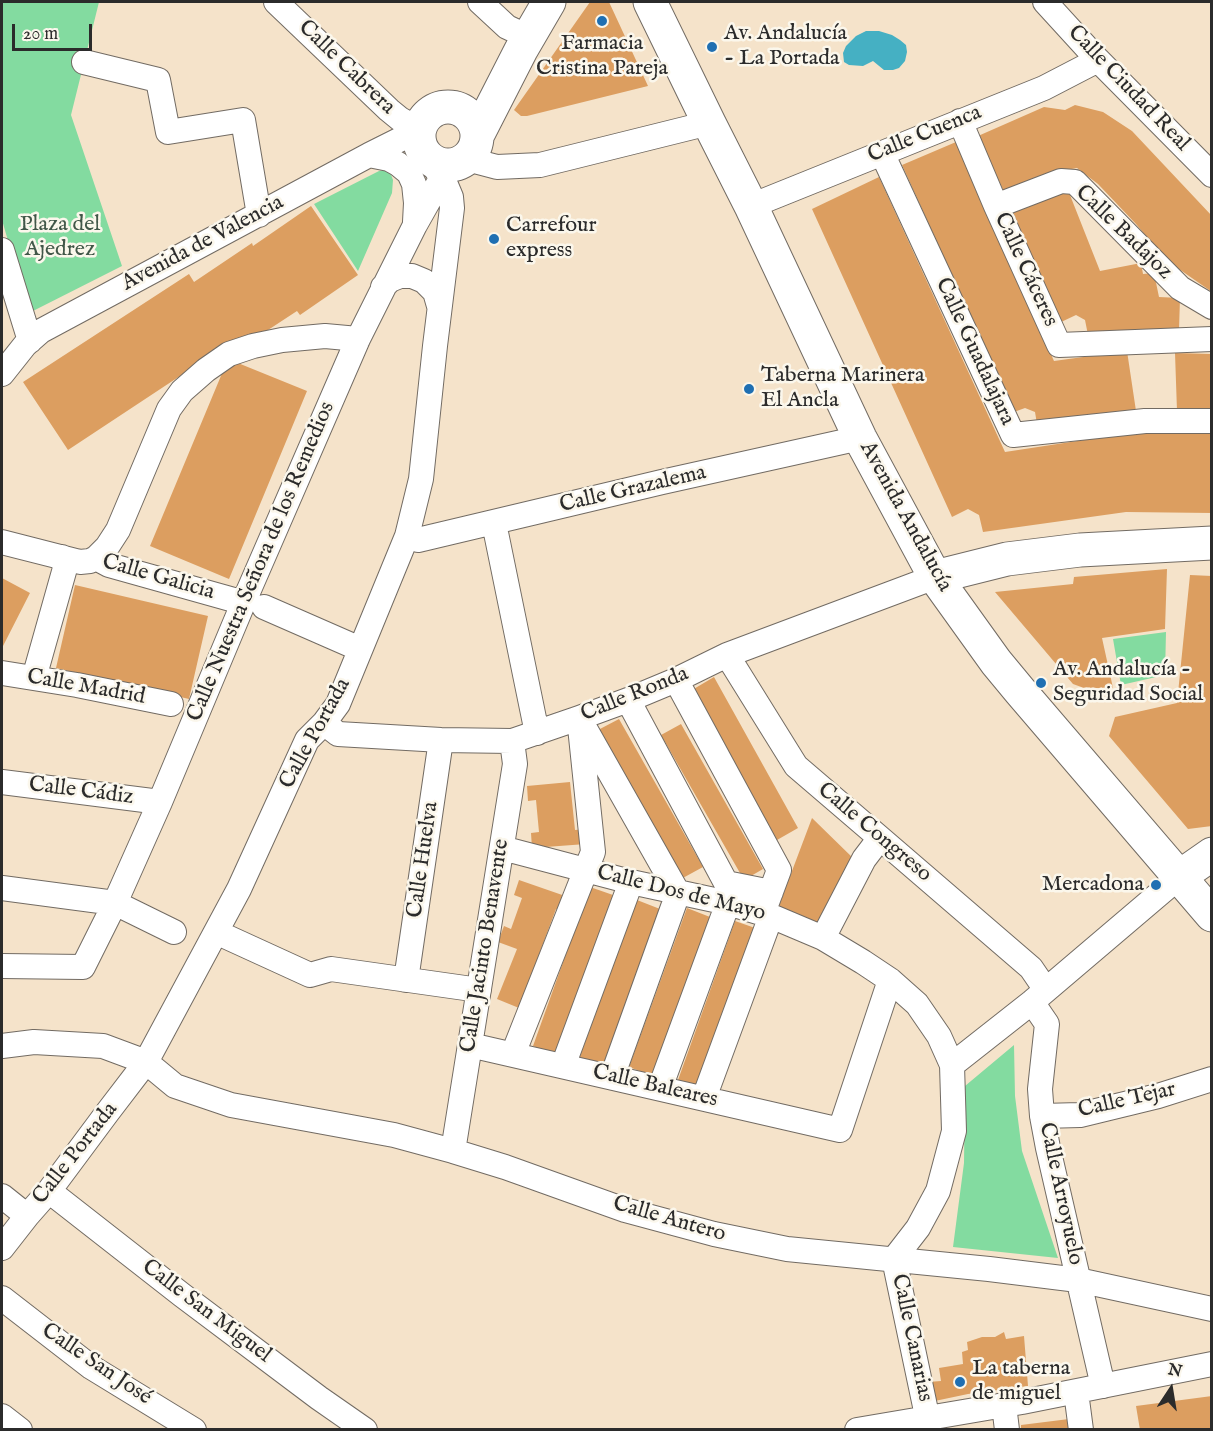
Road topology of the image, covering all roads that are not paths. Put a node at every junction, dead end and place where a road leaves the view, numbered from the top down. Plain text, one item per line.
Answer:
1 (276, 2) edge
2 (480, 2) edge
3 (650, 2) edge
4 (1046, 2) edge
5 (547, 5) edge
6 (522, 34) junction
7 (1098, 60) junction
8 (84, 62) dead end
9 (456, 108) junction
10 (960, 121) junction
11 (709, 123) junction
12 (444, 151) junction
13 (882, 153) junction
14 (369, 155) junction
15 (1212, 175) edge
16 (751, 206) junction
17 (996, 206) junction
18 (259, 215) junction
19 (415, 225) junction
20 (2, 250) edge
21 (383, 287) junction
22 (439, 306) junction
23 (1212, 307) edge
24 (358, 339) junction
25 (1212, 339) edge
26 (30, 341) junction
27 (2, 374) edge
28 (1212, 421) edge
29 (860, 438) junction
30 (494, 523) junction
31 (407, 536) junction
32 (2, 542) edge
33 (1212, 543) edge
34 (62, 557) junction
35 (96, 558) junction
36 (935, 577) junction
37 (254, 603) junction
38 (360, 649) junction
39 (728, 655) junction
40 (2, 673) edge
41 (34, 678) junction
42 (676, 680) junction
43 (628, 700) junction
44 (171, 704) dead end
45 (579, 718) junction
46 (324, 723) junction
47 (537, 733) junction
48 (441, 740) junction
49 (512, 741) junction
50 (2, 782) edge
51 (160, 802) junction
52 (880, 838) junction
53 (502, 848) junction
54 (1212, 854) edge
55 (586, 870) junction
56 (1179, 877) junction
57 (631, 882) junction
58 (2, 888) edge
59 (678, 893) junction
60 (116, 903) junction
61 (728, 903) junction
62 (769, 907) junction
63 (1212, 915) edge
64 (823, 938) junction
65 (212, 941) junction
66 (2, 966) edge
67 (406, 980) junction
68 (890, 980) junction
69 (479, 990) junction
70 (1039, 996) junction
71 (470, 1044) junction
72 (2, 1046) edge
73 (513, 1054) junction
74 (146, 1062) junction
75 (952, 1065) junction
76 (563, 1066) junction
77 (612, 1077) junction
78 (1212, 1079) edge
79 (660, 1088) junction
80 (704, 1098) junction
81 (1042, 1116) junction
82 (453, 1151) junction
83 (49, 1191) junction
84 (2, 1196) edge
85 (27, 1216) junction
86 (2, 1248) edge
87 (894, 1259) junction
88 (1078, 1280) junction
89 (2, 1298) edge
90 (1212, 1309) edge
91 (1212, 1364) edge
92 (1103, 1386) junction
93 (1076, 1392) junction
94 (1013, 1404) junction
95 (2, 1416) edge
96 (929, 1423) edge
97 (20, 1430) edge
98 (194, 1430) edge
99 (365, 1430) edge
100 (856, 1430) edge
101 (1007, 1430) edge
102 (1081, 1430) edge

1 - 12 street, Calle Cabrera
2 - 6 street
3 - 11 main road, Avenida Andalucía
4 - 7 street, Calle Ciudad Real
5 - 6 main road
5 - 12 main road
6 - 9 main road
7 - 10 street, Calle Cuenca
7 - 15 street, Calle Ciudad Real
8 - 18 street
9 - 12 main road
9 - 12 main road
10 - 13 street, Calle Cuenca
10 - 17 street, Calle Cáceres
11 - 12 street, Calle Cabrera
11 - 16 main road, Avenida Andalucía
12 - 14 street, Avenida de Valencia
12 - 19 street, Calle Nuestra Señora de los Remedios
12 - 22 street, Calle Portada
13 - 16 street, Calle Cuenca
13 - 28 street, Calle Guadalajara
14 - 18 street, Avenida de Valencia
14 - 19 street
16 - 29 main road, Avenida Andalucía
17 - 23 street, Calle Badajoz
17 - 25 street, Calle Cáceres
18 - 26 street, Avenida de Valencia
19 - 21 street, Calle Nuestra Señora de los Remedios
20 - 26 street
21 - 22 street
21 - 24 street, Calle Nuestra Señora de los Remedios
22 - 31 street, Calle Portada
24 - 35 street
24 - 37 street, Calle Nuestra Señora de los Remedios
26 - 27 street, Avenida de Valencia
29 - 30 street, Calle Grazalema
29 - 36 main road, Avenida Andalucía
30 - 31 street, Calle Grazalema
30 - 47 street
31 - 38 street, Calle Portada
32 - 34 street, Calle Galicia
33 - 36 main road
34 - 35 street, Calle Galicia
34 - 41 street
35 - 37 street, Calle Galicia
36 - 39 street, Calle Ronda
36 - 56 main road, Avenida Andalucía
37 - 38 street, Calle Galicia
37 - 51 street, Calle Nuestra Señora de los Remedios
38 - 46 street, Calle Portada
39 - 42 street, Calle Ronda
39 - 52 street, Calle Congreso
40 - 41 street, Calle Madrid
41 - 44 street, Calle Madrid
42 - 43 street, Calle Ronda
42 - 62 street
43 - 45 street, Calle Ronda
43 - 62 street
45 - 47 street, Calle Ronda
45 - 55 street
45 - 59 street
46 - 48 street, Calle Ronda
46 - 65 street, Calle Portada
47 - 49 street, Calle Ronda
48 - 49 street, Calle Ronda
48 - 67 street, Calle Huelva
49 - 53 street, Calle Jacinto Benavente
50 - 51 street, Calle Cádiz
51 - 60 street, Calle Nuestra Señora de los Remedios
52 - 64 street
52 - 70 street, Calle Congreso
53 - 55 street, Calle Dos de Mayo
53 - 69 street, Calle Jacinto Benavente
54 - 56 main road
55 - 57 street, Calle Dos de Mayo
55 - 73 street
56 - 63 main road, Avenida Andalucía
56 - 70 street
57 - 59 street, Calle Dos de Mayo
57 - 76 street
58 - 60 street
59 - 61 street, Calle Dos de Mayo
59 - 77 street
60 - 65 street
60 - 66 street, Calle Nuestra Señora de los Remedios
61 - 62 street, Calle Dos de Mayo
61 - 79 street
62 - 64 street, Calle Dos de Mayo
62 - 80 street
64 - 68 street, Calle Dos de Mayo
65 - 67 street
65 - 74 street, Calle Portada
67 - 69 street
68 - 75 street, Calle Dos de Mayo
68 - 80 street, Calle Baleares
69 - 71 street, Calle Jacinto Benavente
70 - 75 street
70 - 81 street, Calle Arroyuelo
71 - 73 street, Calle Baleares
71 - 82 street, Calle Jacinto Benavente
72 - 74 street, Calle Antero
73 - 76 street, Calle Baleares
74 - 82 street, Calle Antero
74 - 83 street, Calle Portada
75 - 87 street, Calle Dos de Mayo
76 - 77 street, Calle Baleares
77 - 79 street, Calle Baleares
78 - 81 street, Calle Tejar
79 - 80 street, Calle Baleares
81 - 88 street, Calle Arroyuelo
82 - 87 street, Calle Antero
83 - 85 street, Calle Portada
83 - 99 street, Calle San Miguel
84 - 85 street
85 - 86 street, Calle Portada
87 - 88 street, Calle Antero
87 - 96 street, Calle Canarias
88 - 90 street, Calle Antero
88 - 92 street, Calle Arroyuelo
89 - 98 street, Calle San José
91 - 92 street
92 - 93 street
93 - 94 street
93 - 102 street
94 - 96 street
94 - 101 street
95 - 97 street
96 - 100 street

